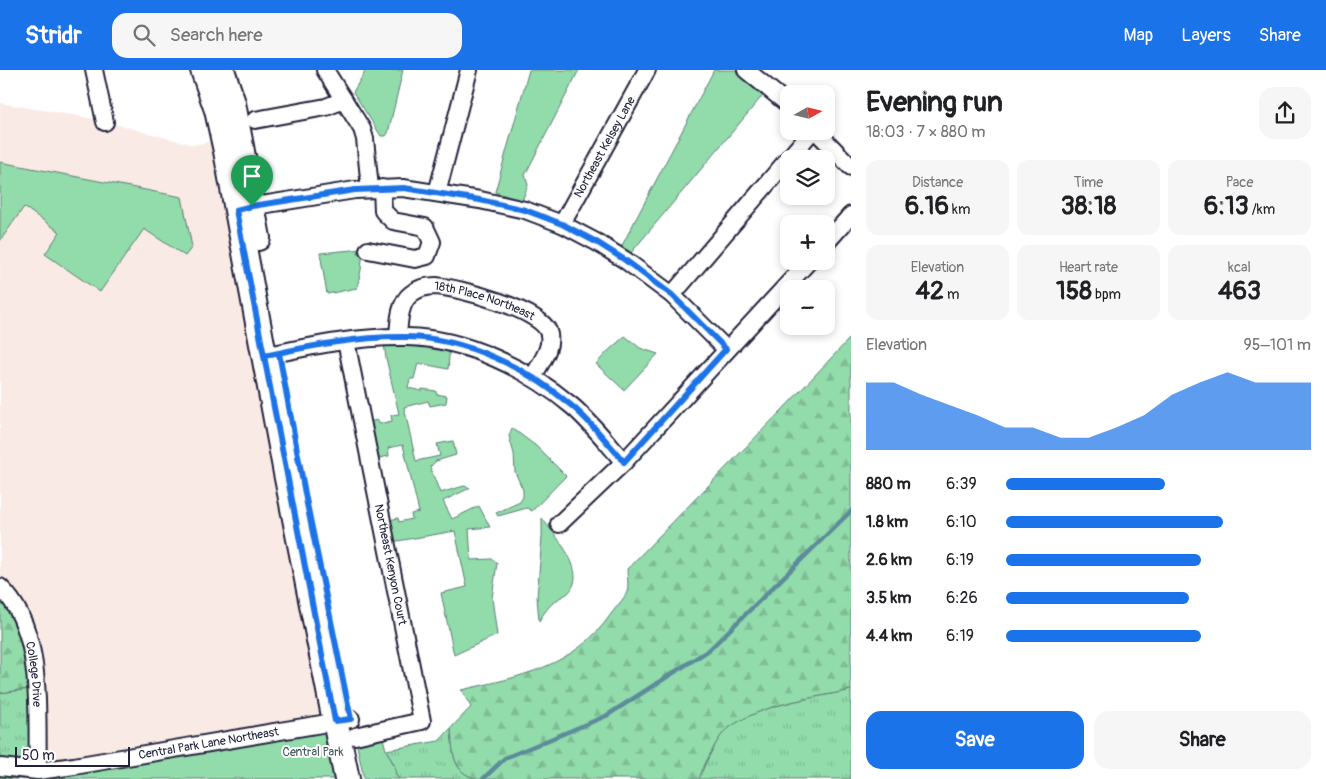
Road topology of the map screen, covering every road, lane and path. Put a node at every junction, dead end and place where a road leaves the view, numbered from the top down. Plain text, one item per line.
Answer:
1 (94, 70) edge
2 (203, 70) edge
3 (222, 70) edge
4 (325, 70) edge
5 (469, 70) edge
6 (647, 70) edge
7 (746, 70) edge
8 (780, 98) edge
9 (344, 100) junction
10 (255, 120) dead end
11 (105, 122) dead end
12 (806, 140) edge
13 (823, 140) edge
14 (851, 168) edge
15 (376, 188) junction
16 (437, 193) junction
17 (244, 208) junction
18 (851, 215) edge
19 (562, 224) junction
20 (835, 232) edge
21 (368, 250) dead end
22 (801, 270) edge
23 (672, 295) junction
24 (398, 337) junction
25 (346, 341) junction
26 (726, 349) junction
27 (272, 355) junction
28 (533, 377) junction
29 (624, 462) junction
30 (559, 524) dead end
31 (0, 588) edge
32 (347, 725) junction
33 (0, 767) edge
34 (38, 771) junction
35 (348, 779) edge
36 (364, 779) edge

1 - 11 street
2 - 17 street
3 - 17 street
4 - 9 street
5 - 16 street
6 - 19 street, Northeast Kelsey Lane
7 - 8 street
9 - 10 street
9 - 15 street
12 - 23 street
13 - 14 street
15 - 16 street
15 - 17 street
15 - 21 street
16 - 19 street
17 - 27 street
18 - 20 street
19 - 23 street
22 - 26 street
23 - 26 street
24 - 25 street
24 - 28 street
24 - 28 street, 18th Place Northeast
25 - 27 street
25 - 32 street, Northeast Kenyon Court
26 - 29 street
27 - 32 street
28 - 29 street
29 - 30 street
31 - 34 street, College Drive
32 - 34 street, Central Park Lane Northeast
32 - 35 street
32 - 36 street
33 - 34 street, Central Park Lane Northeast

